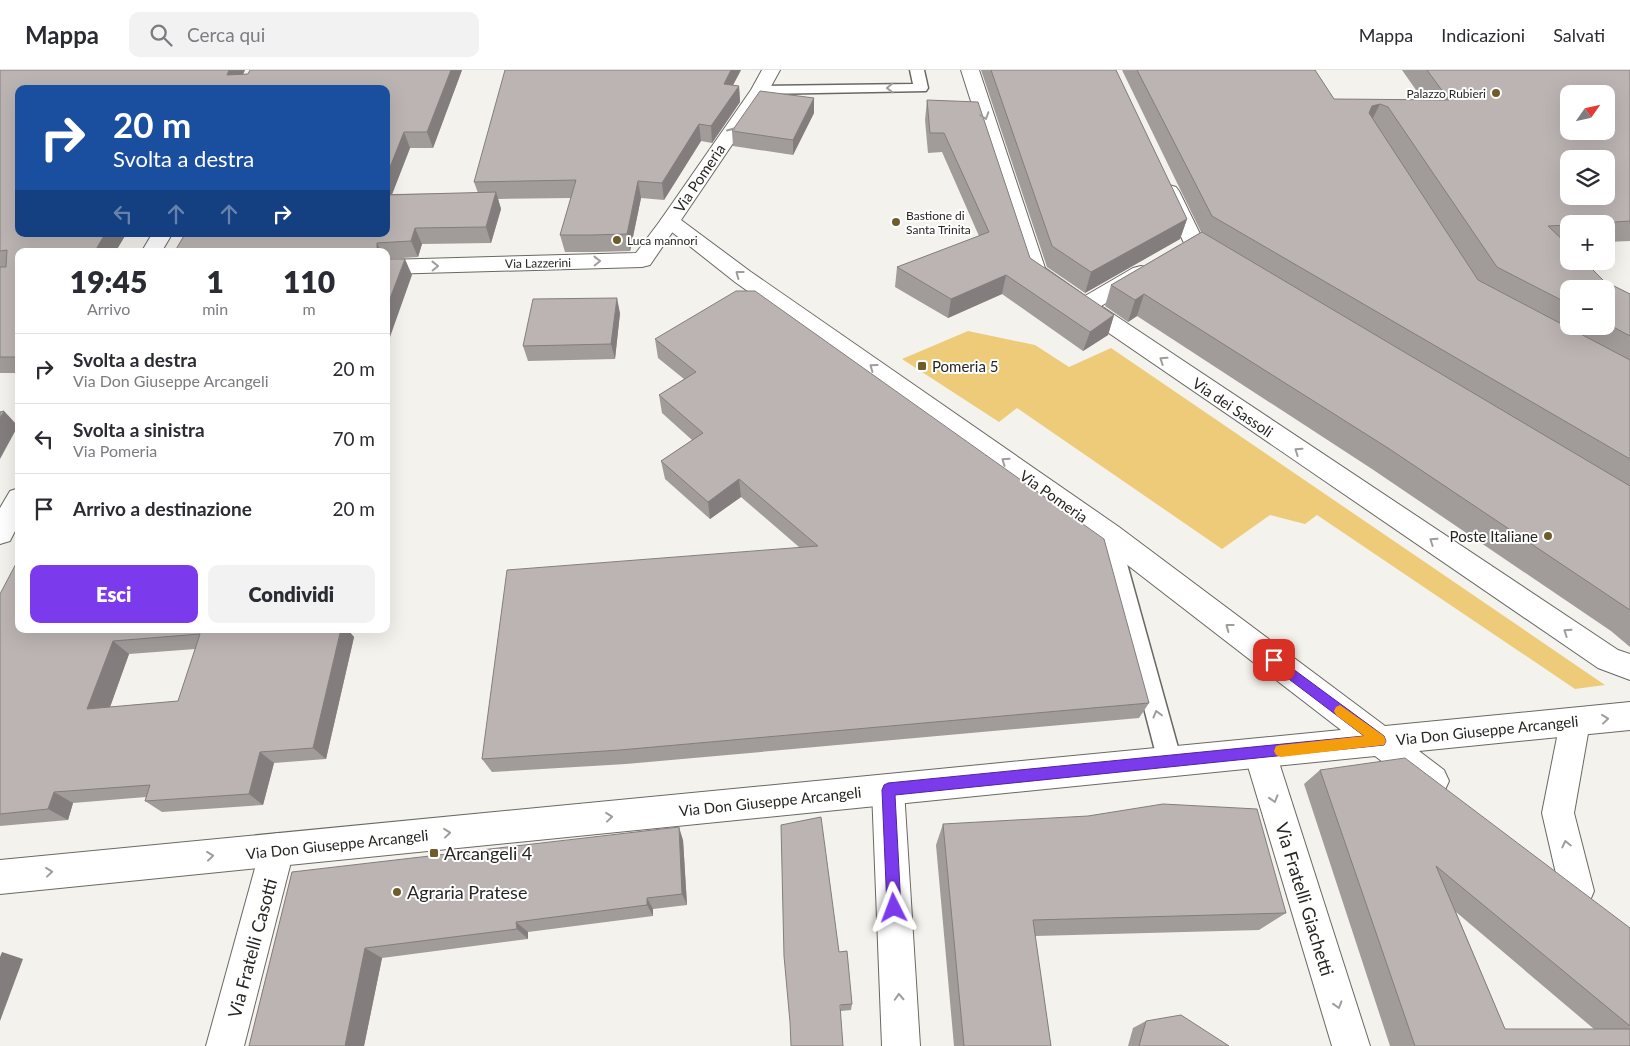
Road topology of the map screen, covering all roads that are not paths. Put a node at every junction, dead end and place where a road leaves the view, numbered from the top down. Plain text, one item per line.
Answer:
1 (771, 70) edge
2 (916, 70) edge
3 (970, 70) edge
4 (760, 90) junction
5 (1161, 173) edge
6 (670, 221) junction
7 (160, 237) edge
8 (154, 248) edge
9 (1176, 252) junction
10 (390, 267) edge
11 (1244, 272) edge
12 (1084, 306) junction
13 (1109, 534) junction
14 (1619, 663) edge
15 (1630, 716) edge
16 (1574, 722) junction
17 (1380, 741) junction
18 (1260, 753) junction
19 (1170, 762) junction
20 (888, 790) junction
21 (1454, 798) edge
22 (277, 850) junction
23 (1538, 862) edge
24 (0, 877) edge
25 (225, 1046) edge
26 (901, 1046) edge
27 (1350, 1046) edge

1 - 4 street, Via Pomeria
2 -> 4 lane
3 -> 12 street, Via dei Sassoli
6 -> 4 street, Via Pomeria
5 - 9 street
10 -> 6 street, Via Lazzerini
13 -> 6 street, Via Pomeria
7 - 8 street
9 - 11 street
9 - 12 street
14 -> 12 street, Via dei Sassoli
17 -> 13 street, Via Pomeria
19 -> 13 lane
16 -> 15 street, Via Don Giuseppe Arcangeli
16 - 17 street, Via Don Giuseppe Arcangeli
23 -> 16 street
17 - 18 street, Via Don Giuseppe Arcangeli
17 - 21 street, Via Pomeria
18 - 19 street, Via Don Giuseppe Arcangeli
18 -> 27 street, Via Fratelli Giachetti
19 - 20 street, Via Don Giuseppe Arcangeli
22 -> 20 street, Via Don Giuseppe Arcangeli
26 -> 20 street
24 -> 22 street, Via Don Giuseppe Arcangeli
22 - 25 street, Via Fratelli Casotti

